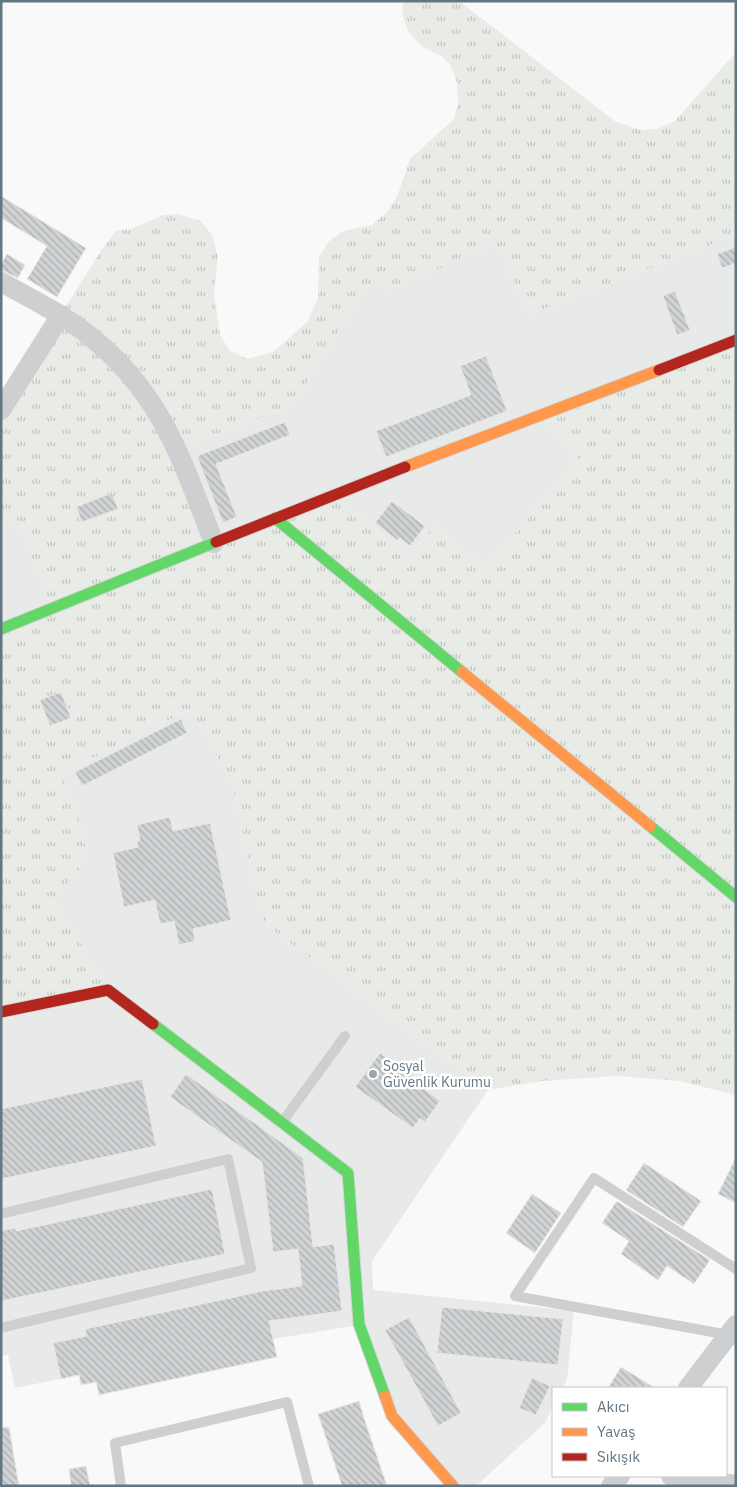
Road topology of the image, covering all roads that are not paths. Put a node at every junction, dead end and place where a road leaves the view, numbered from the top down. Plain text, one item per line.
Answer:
1 (1, 282) edge
2 (61, 315) junction
3 (736, 340) edge
4 (1, 410) edge
5 (275, 518) junction
6 (214, 543) junction
7 (1, 629) edge
8 (736, 897) edge
9 (1, 1012) edge
10 (345, 1036) dead end
11 (282, 1122) junction
12 (1, 1214) edge
13 (736, 1269) edge
14 (1, 1328) edge
15 (734, 1328) edge
16 (689, 1387) edge
17 (678, 1477) edge
18 (736, 1485) edge
19 (121, 1486) edge
20 (309, 1486) edge
21 (453, 1486) edge

1 - 2 street
2 - 4 street
2 - 6 street
3 - 5 street
5 - 6 street
5 - 8 street
6 - 7 street
9 - 11 street
10 - 11 lane
11 - 21 street
12 - 14 lane
13 - 15 lane
15 - 16 street
17 - 18 street
19 - 20 lane

